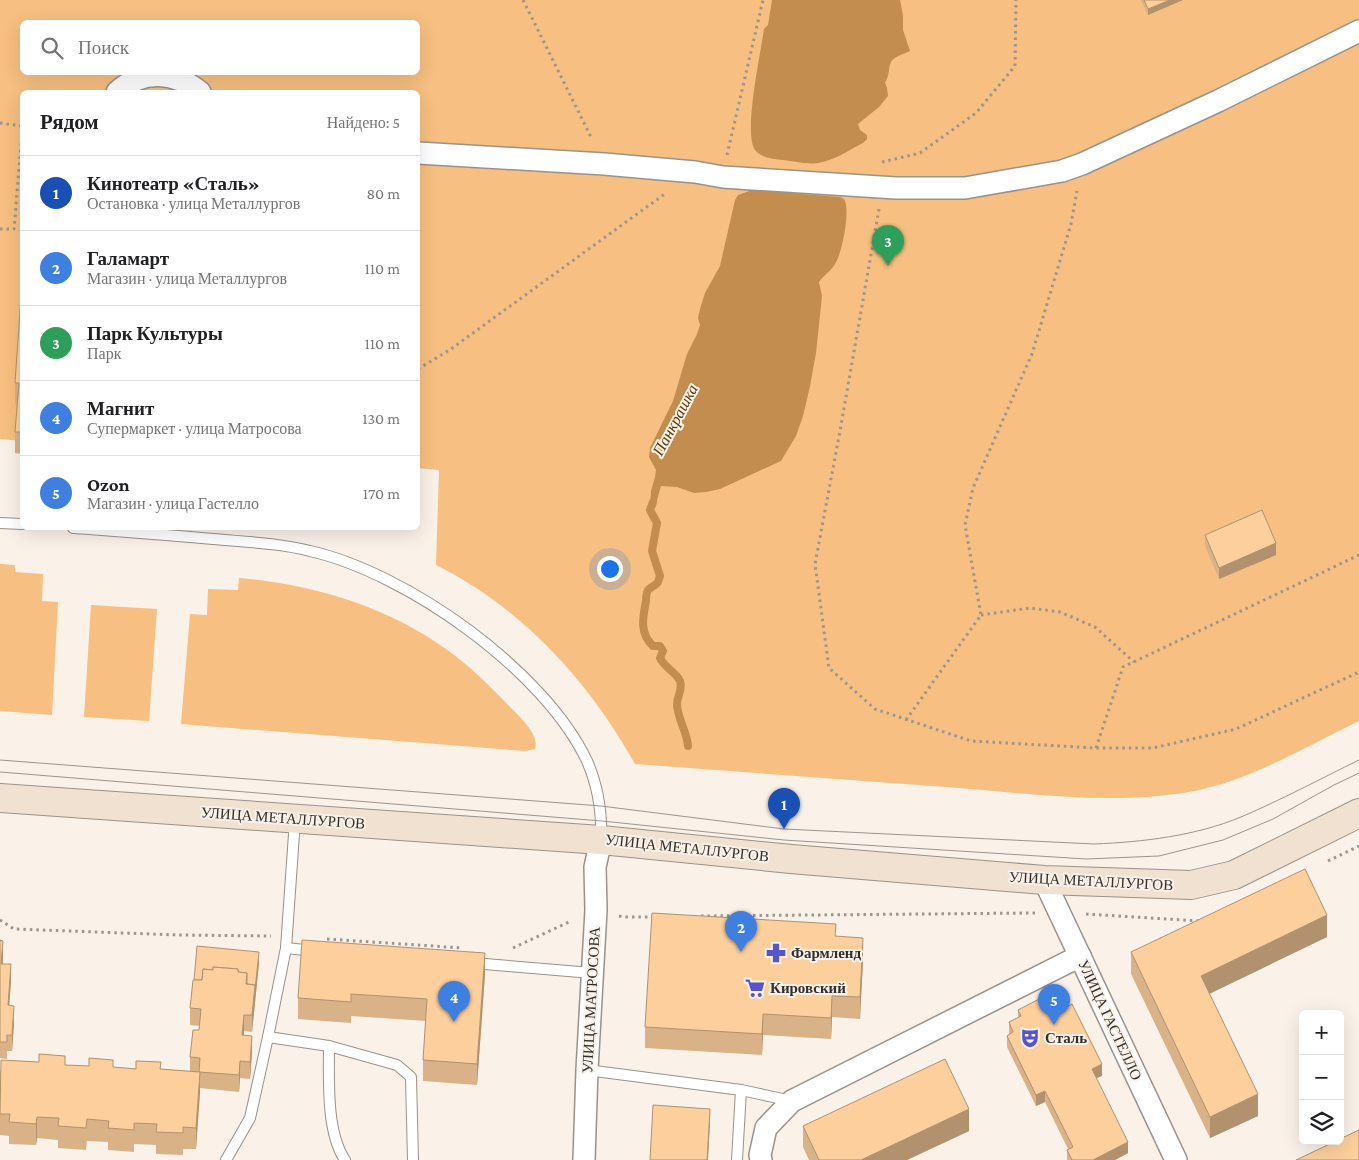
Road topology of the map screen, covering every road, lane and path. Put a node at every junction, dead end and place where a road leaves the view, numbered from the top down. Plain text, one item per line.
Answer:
1 (523, 0) edge
2 (763, 0) edge
3 (1016, 0) edge
4 (1359, 31) edge
5 (164, 75) edge
6 (164, 75) edge
7 (120, 90) edge
8 (197, 90) edge
9 (0, 123) edge
10 (20, 126) edge
11 (420, 153) edge
12 (20, 157) edge
13 (604, 164) junction
14 (874, 164) dead end
15 (1082, 164) junction
16 (695, 172) junction
17 (722, 176) junction
18 (883, 187) junction
19 (0, 229) edge
20 (420, 368) edge
21 (0, 523) edge
22 (20, 524) edge
23 (97, 530) edge
24 (1359, 555) edge
25 (981, 615) junction
26 (1134, 662) junction
27 (1359, 672) edge
28 (906, 720) junction
29 (1096, 748) junction
30 (0, 798) edge
31 (1359, 814) edge
32 (296, 819) junction
33 (601, 840) junction
34 (1359, 846) edge
35 (1323, 863) dead end
36 (1044, 880) junction
37 (596, 910) junction
38 (1060, 913) junction
39 (692, 916) edge
40 (663, 917) edge
41 (1208, 917) edge
42 (0, 920) edge
43 (286, 936) junction
44 (286, 948) junction
45 (467, 949) dead end
46 (324, 951) edge
47 (506, 952) dead end
48 (1080, 956) junction
49 (459, 962) edge
50 (592, 973) junction
51 (268, 1037) junction
52 (329, 1046) junction
53 (587, 1070) junction
54 (741, 1090) junction
55 (792, 1100) junction
56 (226, 1160) edge
57 (345, 1160) edge
58 (413, 1160) edge
59 (584, 1160) edge
60 (737, 1160) edge
61 (761, 1160) edge
62 (1176, 1160) edge

1 - 13 path
2 - 17 path
3 - 14 path
4 - 15 street
5 - 7 street
6 - 8 street
9 - 10 path
11 - 13 street
12 - 19 path
13 - 16 street
15 - 18 street
15 - 25 path
16 - 17 street
16 - 20 path
17 - 18 street
18 - 28 path
21 - 22 lane
23 - 33 lane
24 - 26 path
25 - 26 path
25 - 28 path
26 - 29 path
27 - 29 path
28 - 29 path
30 - 32 main road, УЛИЦА МЕТАЛЛУРГОВ
31 - 36 main road, УЛИЦА МЕТАЛЛУРГОВ
32 - 33 main road, УЛИЦА МЕТАЛЛУРГОВ
32 - 43 lane
33 - 36 main road, УЛИЦА МЕТАЛЛУРГОВ
33 - 37 street, УЛИЦА МАТРОСОВА
34 - 35 path
36 - 38 street, УЛИЦА ГАСТЕЛЛО
37 - 40 path
37 - 47 path
37 - 50 street, УЛИЦА МАТРОСОВА
38 - 39 path
38 - 41 path
38 - 48 street, УЛИЦА ГАСТЕЛЛО
42 - 43 path
43 - 44 lane
43 - 45 path
44 - 46 lane
44 - 51 lane
48 - 55 street
48 - 62 street, УЛИЦА ГАСТЕЛЛО
49 - 50 lane
50 - 53 street, УЛИЦА МАТРОСОВА
51 - 52 lane
51 - 56 lane
52 - 57 lane
52 - 58 lane
53 - 54 lane
53 - 59 street, УЛИЦА МАТРОСОВА
54 - 55 lane
54 - 60 lane
55 - 61 street

